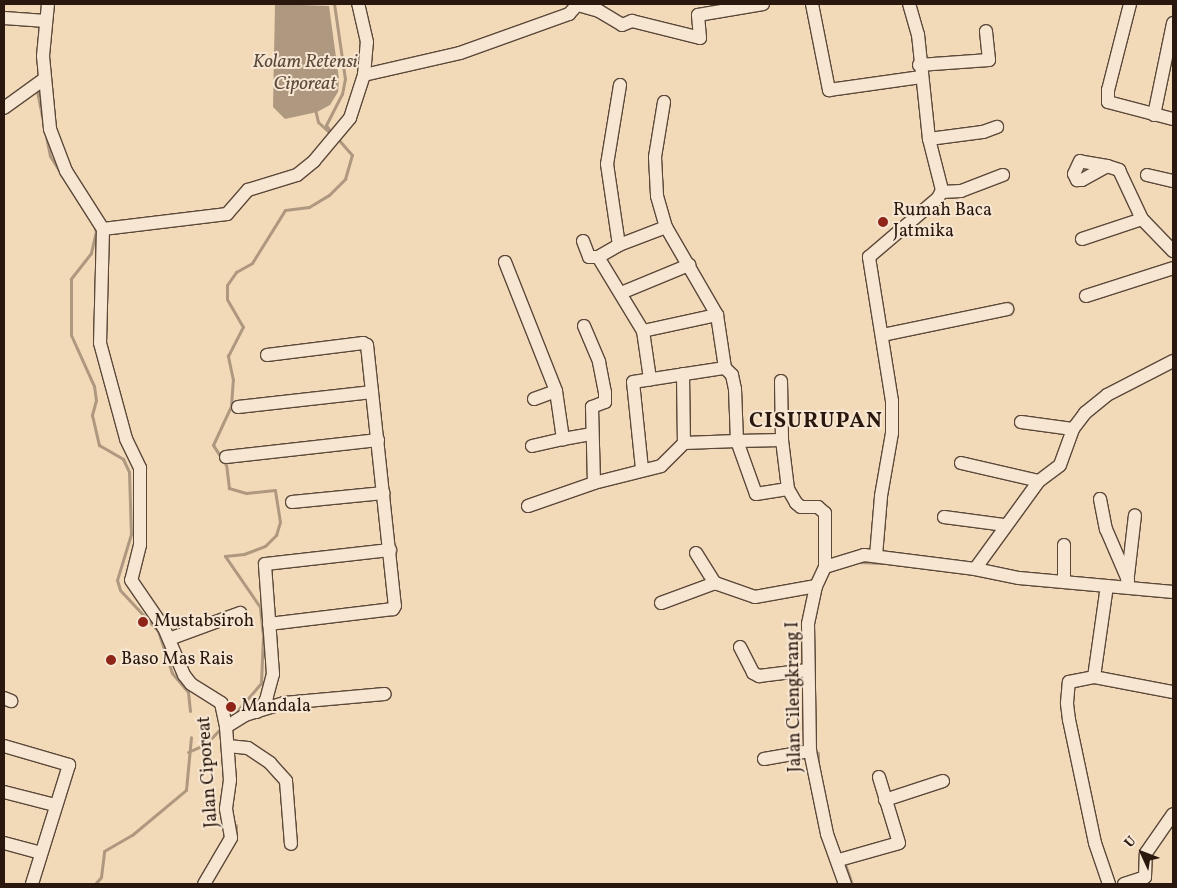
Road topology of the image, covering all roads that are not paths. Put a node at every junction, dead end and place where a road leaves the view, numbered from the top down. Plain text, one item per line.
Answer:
1 (48, 4) edge
2 (358, 4) edge
3 (578, 4) edge
4 (763, 4) edge
5 (812, 4) edge
6 (909, 4) edge
7 (1130, 4) edge
8 (4, 18) edge
9 (46, 21) junction
10 (1173, 23) edge
11 (986, 31) dead end
12 (920, 71) junction
13 (364, 75) junction
14 (44, 79) junction
15 (620, 85) dead end
16 (664, 102) dead end
17 (4, 108) edge
18 (1154, 115) junction
19 (1173, 119) edge
20 (997, 127) dead end
21 (929, 139) junction
22 (1107, 166) dead end
23 (1003, 175) dead end
24 (1147, 175) dead end
25 (1173, 181) edge
26 (942, 192) junction
27 (1142, 219) junction
28 (666, 227) junction
29 (103, 229) junction
30 (1082, 238) dead end
31 (583, 241) dead end
32 (619, 245) junction
33 (1173, 251) edge
34 (598, 257) junction
35 (505, 262) dead end
36 (689, 266) junction
37 (1173, 268) edge
38 (621, 293) junction
39 (1086, 296) dead end
40 (1007, 309) dead end
41 (717, 315) junction
42 (584, 326) dead end
43 (643, 331) junction
44 (883, 335) junction
45 (267, 355) dead end
46 (1173, 361) edge
47 (725, 368) junction
48 (683, 374) junction
49 (650, 379) junction
50 (781, 381) dead end
51 (556, 391) junction
52 (372, 392) junction
53 (534, 399) dead end
54 (238, 407) dead end
55 (1021, 422) dead end
56 (1073, 429) junction
57 (591, 434) junction
58 (563, 439) junction
59 (378, 440) junction
60 (782, 440) junction
61 (737, 441) junction
62 (684, 443) junction
63 (532, 446) dead end
64 (226, 457) dead end
65 (961, 463) dead end
66 (642, 470) junction
67 (1038, 481) junction
68 (594, 483) junction
69 (788, 490) junction
70 (384, 493) junction
71 (1100, 499) dead end
72 (292, 502) dead end
73 (528, 506) dead end
74 (1135, 515) dead end
75 (944, 517) dead end
76 (1004, 525) junction
77 (1064, 545) dead end
78 (390, 550) junction
79 (696, 553) dead end
80 (876, 556) junction
81 (825, 567) junction
82 (975, 569) junction
83 (1064, 581) junction
84 (715, 583) junction
85 (1127, 584) junction
86 (816, 586) junction
87 (1107, 586) junction
88 (1173, 592) edge
89 (661, 603) dead end
90 (240, 613) dead end
91 (269, 624) junction
92 (169, 639) junction
93 (740, 647) dead end
94 (808, 670) junction
95 (1094, 676) junction
96 (1173, 692) edge
97 (385, 694) dead end
98 (251, 713) junction
99 (226, 723) junction
100 (4, 746) edge
101 (228, 746) junction
102 (810, 750) junction
103 (764, 759) dead end
104 (879, 777) dead end
105 (943, 782) dead end
106 (4, 792) edge
107 (885, 800) junction
108 (55, 805) junction
109 (1173, 814) edge
110 (4, 842) edge
111 (291, 844) dead end
112 (41, 853) junction
113 (839, 860) junction
114 (32, 884) edge
115 (204, 884) edge
116 (845, 884) edge
117 (1109, 884) edge
118 (1124, 884) edge

1 - 9 street
2 - 13 street
3 - 4 street
3 - 13 street
5 - 12 street
6 - 12 street
7 - 18 street
8 - 9 street
9 - 14 street
10 - 18 street
11 - 12 street
12 - 21 street
13 - 29 street
14 - 17 street
14 - 29 street
15 - 32 street
16 - 28 street
18 - 19 street
20 - 21 street
21 - 26 street
22 - 27 street
23 - 26 street
24 - 25 street
26 - 44 street
27 - 30 street
27 - 33 street
28 - 32 street
28 - 36 street
29 - 92 street, Jalan Ciporeat
31 - 34 street
32 - 34 street
34 - 38 street
35 - 51 street
36 - 38 street
36 - 41 street
37 - 39 street
38 - 43 street
40 - 44 street
41 - 43 street
41 - 47 street
42 - 57 street
43 - 49 street
44 - 80 street
45 - 52 street
46 - 56 street
47 - 48 street
47 - 61 street
48 - 49 street
48 - 62 street
49 - 66 street
50 - 60 street
51 - 53 street
51 - 58 street
52 - 54 street
52 - 59 street
55 - 56 street
56 - 67 street
57 - 58 street
57 - 68 street
58 - 63 street
59 - 64 street
59 - 70 street
60 - 61 street
60 - 69 street
61 - 62 street
61 - 69 street
62 - 66 street
65 - 67 street
66 - 68 street
67 - 76 street
68 - 73 street
69 - 81 street
70 - 72 street
70 - 78 street
71 - 85 street
74 - 85 street
75 - 76 street
76 - 82 street
77 - 83 street
78 - 91 street
78 - 91 street
79 - 84 street
80 - 81 street
80 - 82 street
81 - 86 street, Jalan Cilengkrang I
82 - 83 street
83 - 87 street
84 - 86 street
84 - 89 street
85 - 87 street
85 - 88 street
86 - 94 street, Jalan Cilengkrang I
87 - 95 street
90 - 92 street
91 - 98 street
92 - 99 street, Jalan Ciporeat
93 - 94 street
94 - 102 street, Jalan Cilengkrang I
95 - 96 street
95 - 117 street
97 - 98 street
98 - 99 street
99 - 101 street, Jalan Ciporeat
100 - 108 street
101 - 111 street
101 - 115 street, Jalan Ciporeat
102 - 103 street
102 - 113 street, Jalan Cilengkrang I
104 - 107 street
105 - 107 street
106 - 108 street
107 - 113 street
108 - 112 street
109 - 118 street
110 - 112 street
112 - 114 street
113 - 116 street, Jalan Cilengkrang I

